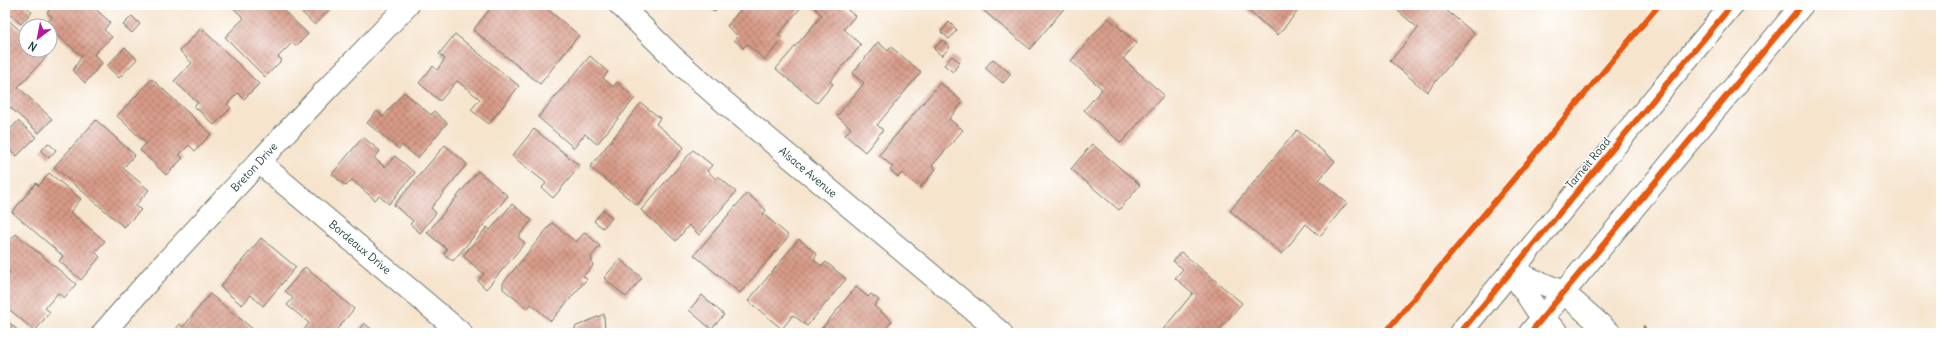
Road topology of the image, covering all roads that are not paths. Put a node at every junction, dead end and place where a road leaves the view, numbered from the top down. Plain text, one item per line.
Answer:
1 (408, 5) edge
2 (620, 5) edge
3 (1732, 5) edge
4 (1802, 5) edge
5 (259, 162) junction
6 (1511, 271) junction
7 (1563, 292) junction
8 (1536, 326) edge
9 (103, 333) edge
10 (461, 333) edge
11 (1001, 333) edge
12 (1460, 333) edge
13 (1558, 333) edge
14 (1610, 333) edge

1 - 5 street, Breton Drive
2 - 11 street, Alsace Avenue
3 - 6 street, Tarneit Road
4 - 7 street
5 - 9 street, Breton Drive
5 - 10 street, Bordeaux Drive
6 - 7 street
6 - 8 street
6 - 12 street, Tarneit Road
7 - 8 street
7 - 14 street
8 - 13 street

